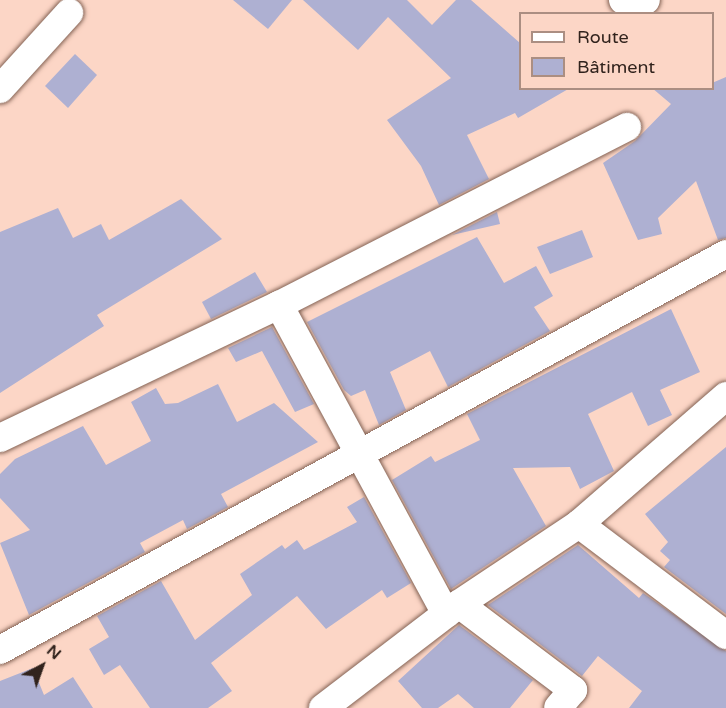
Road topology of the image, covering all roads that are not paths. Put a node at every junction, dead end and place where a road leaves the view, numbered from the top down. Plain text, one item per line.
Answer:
1 (623, 0) edge
2 (646, 0) edge
3 (69, 13) dead end
4 (0, 89) edge
5 (627, 127) dead end
6 (726, 254) edge
7 (279, 305) junction
8 (723, 407) edge
9 (0, 438) edge
10 (356, 455) junction
11 (579, 524) junction
12 (452, 609) junction
13 (726, 635) edge
14 (0, 650) edge
15 (323, 708) edge
16 (558, 708) edge

1 - 2 street
3 - 4 street
5 - 7 street
6 - 10 street
7 - 9 street
7 - 10 street
8 - 11 street
10 - 12 street
10 - 14 street
11 - 12 street
11 - 13 street
12 - 15 street
12 - 16 street

